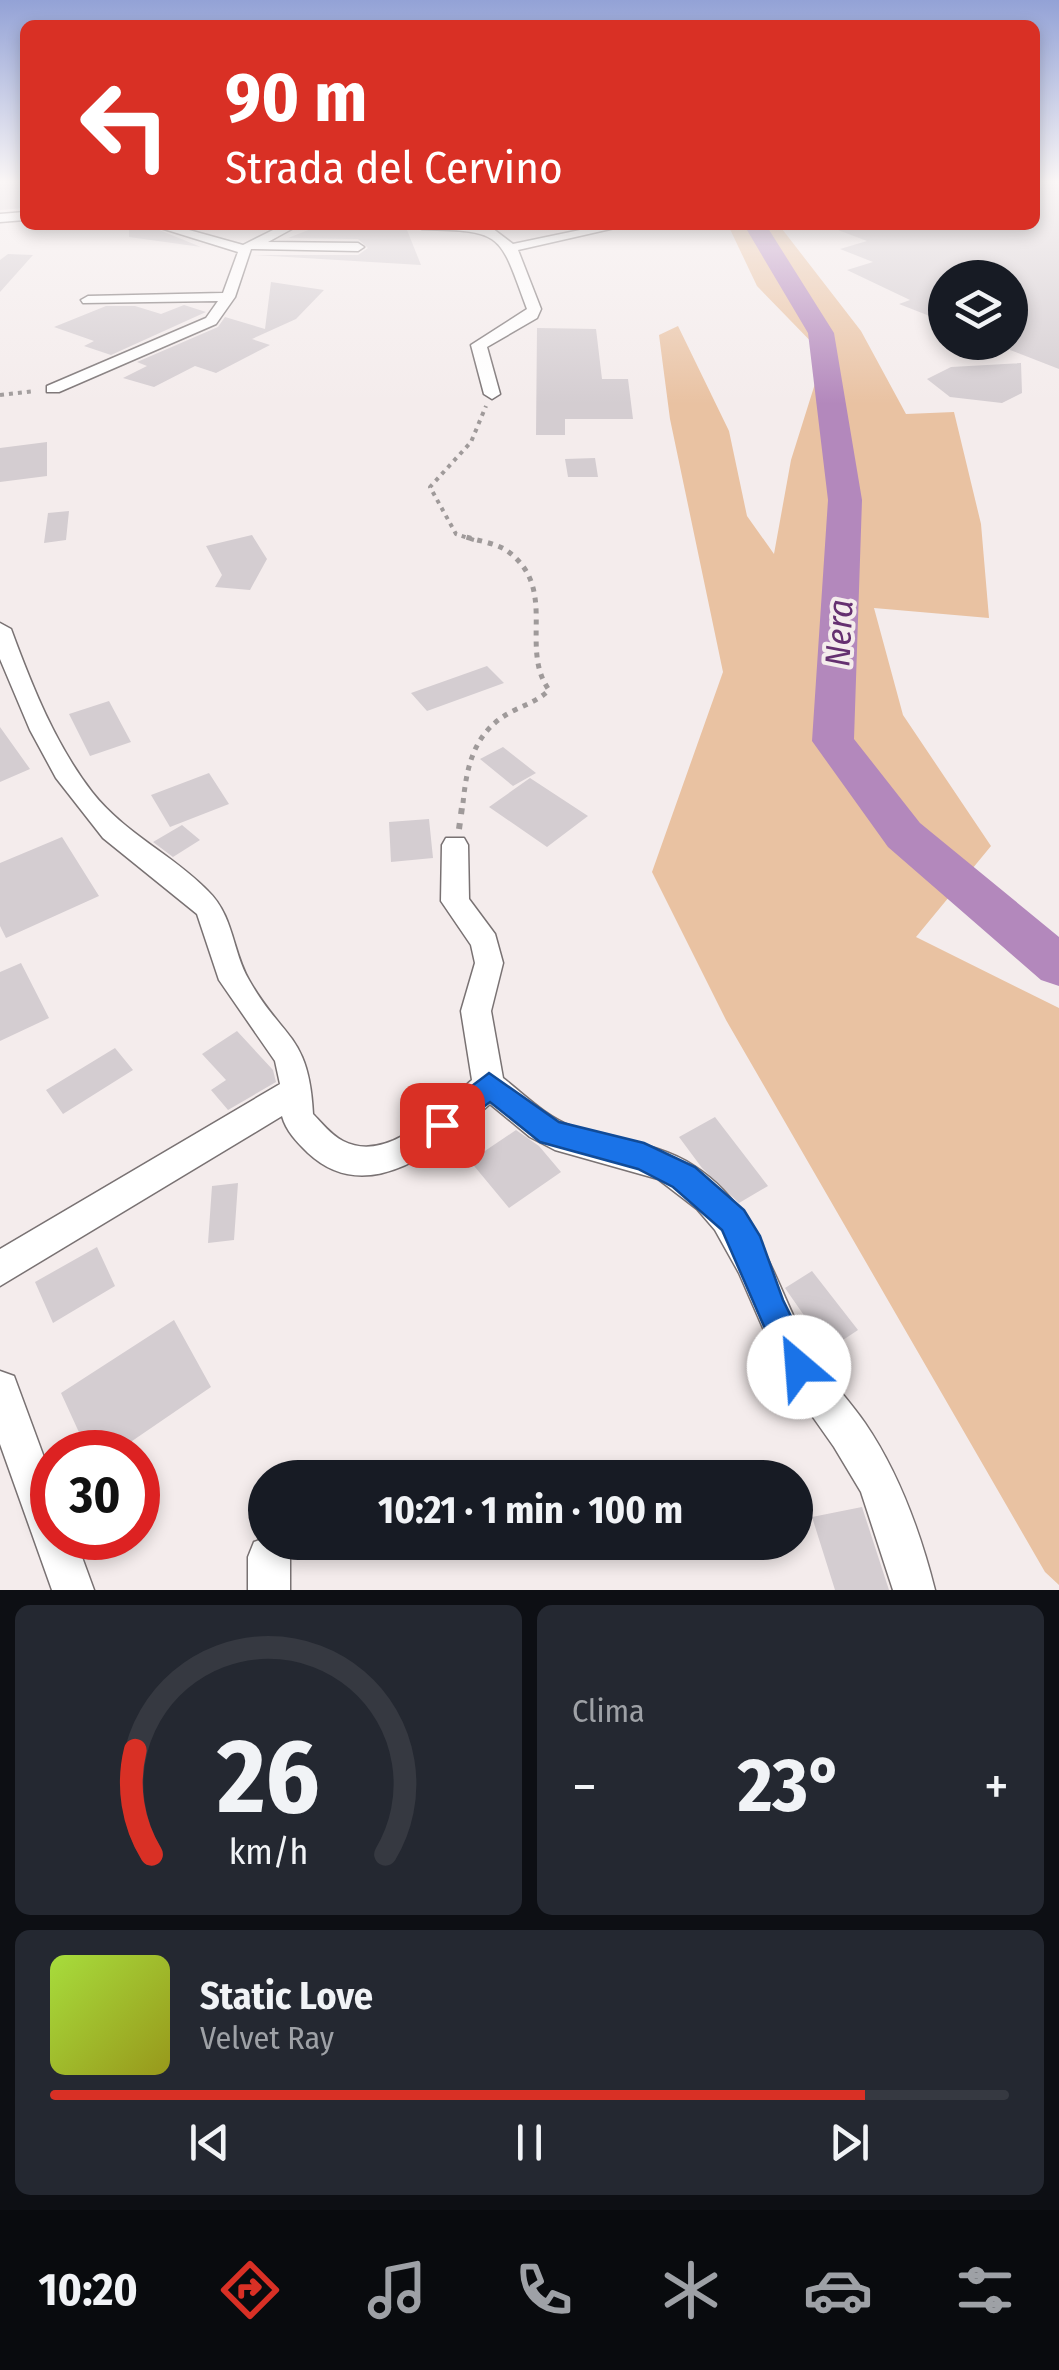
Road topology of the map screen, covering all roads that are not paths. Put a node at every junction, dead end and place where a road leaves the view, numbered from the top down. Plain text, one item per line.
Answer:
1 (244, 255) edge
2 (514, 255) edge
3 (228, 297) junction
4 (88, 300) dead end
5 (53, 390) road end
6 (492, 394) road end
7 (0, 628) edge
8 (455, 846) road end
9 (489, 1085) junction
10 (294, 1092) junction
11 (0, 1269) edge
12 (0, 1390) edge
13 (30, 1472) edge
14 (62, 1560) edge
15 (73, 1590) edge
16 (914, 1590) edge

1 - 3 street
2 - 6 street
3 - 4 street
3 - 5 street
7 - 10 street
8 - 9 street
9 - 10 street
9 - 16 street
10 - 11 street
12 - 13 street
14 - 15 street

